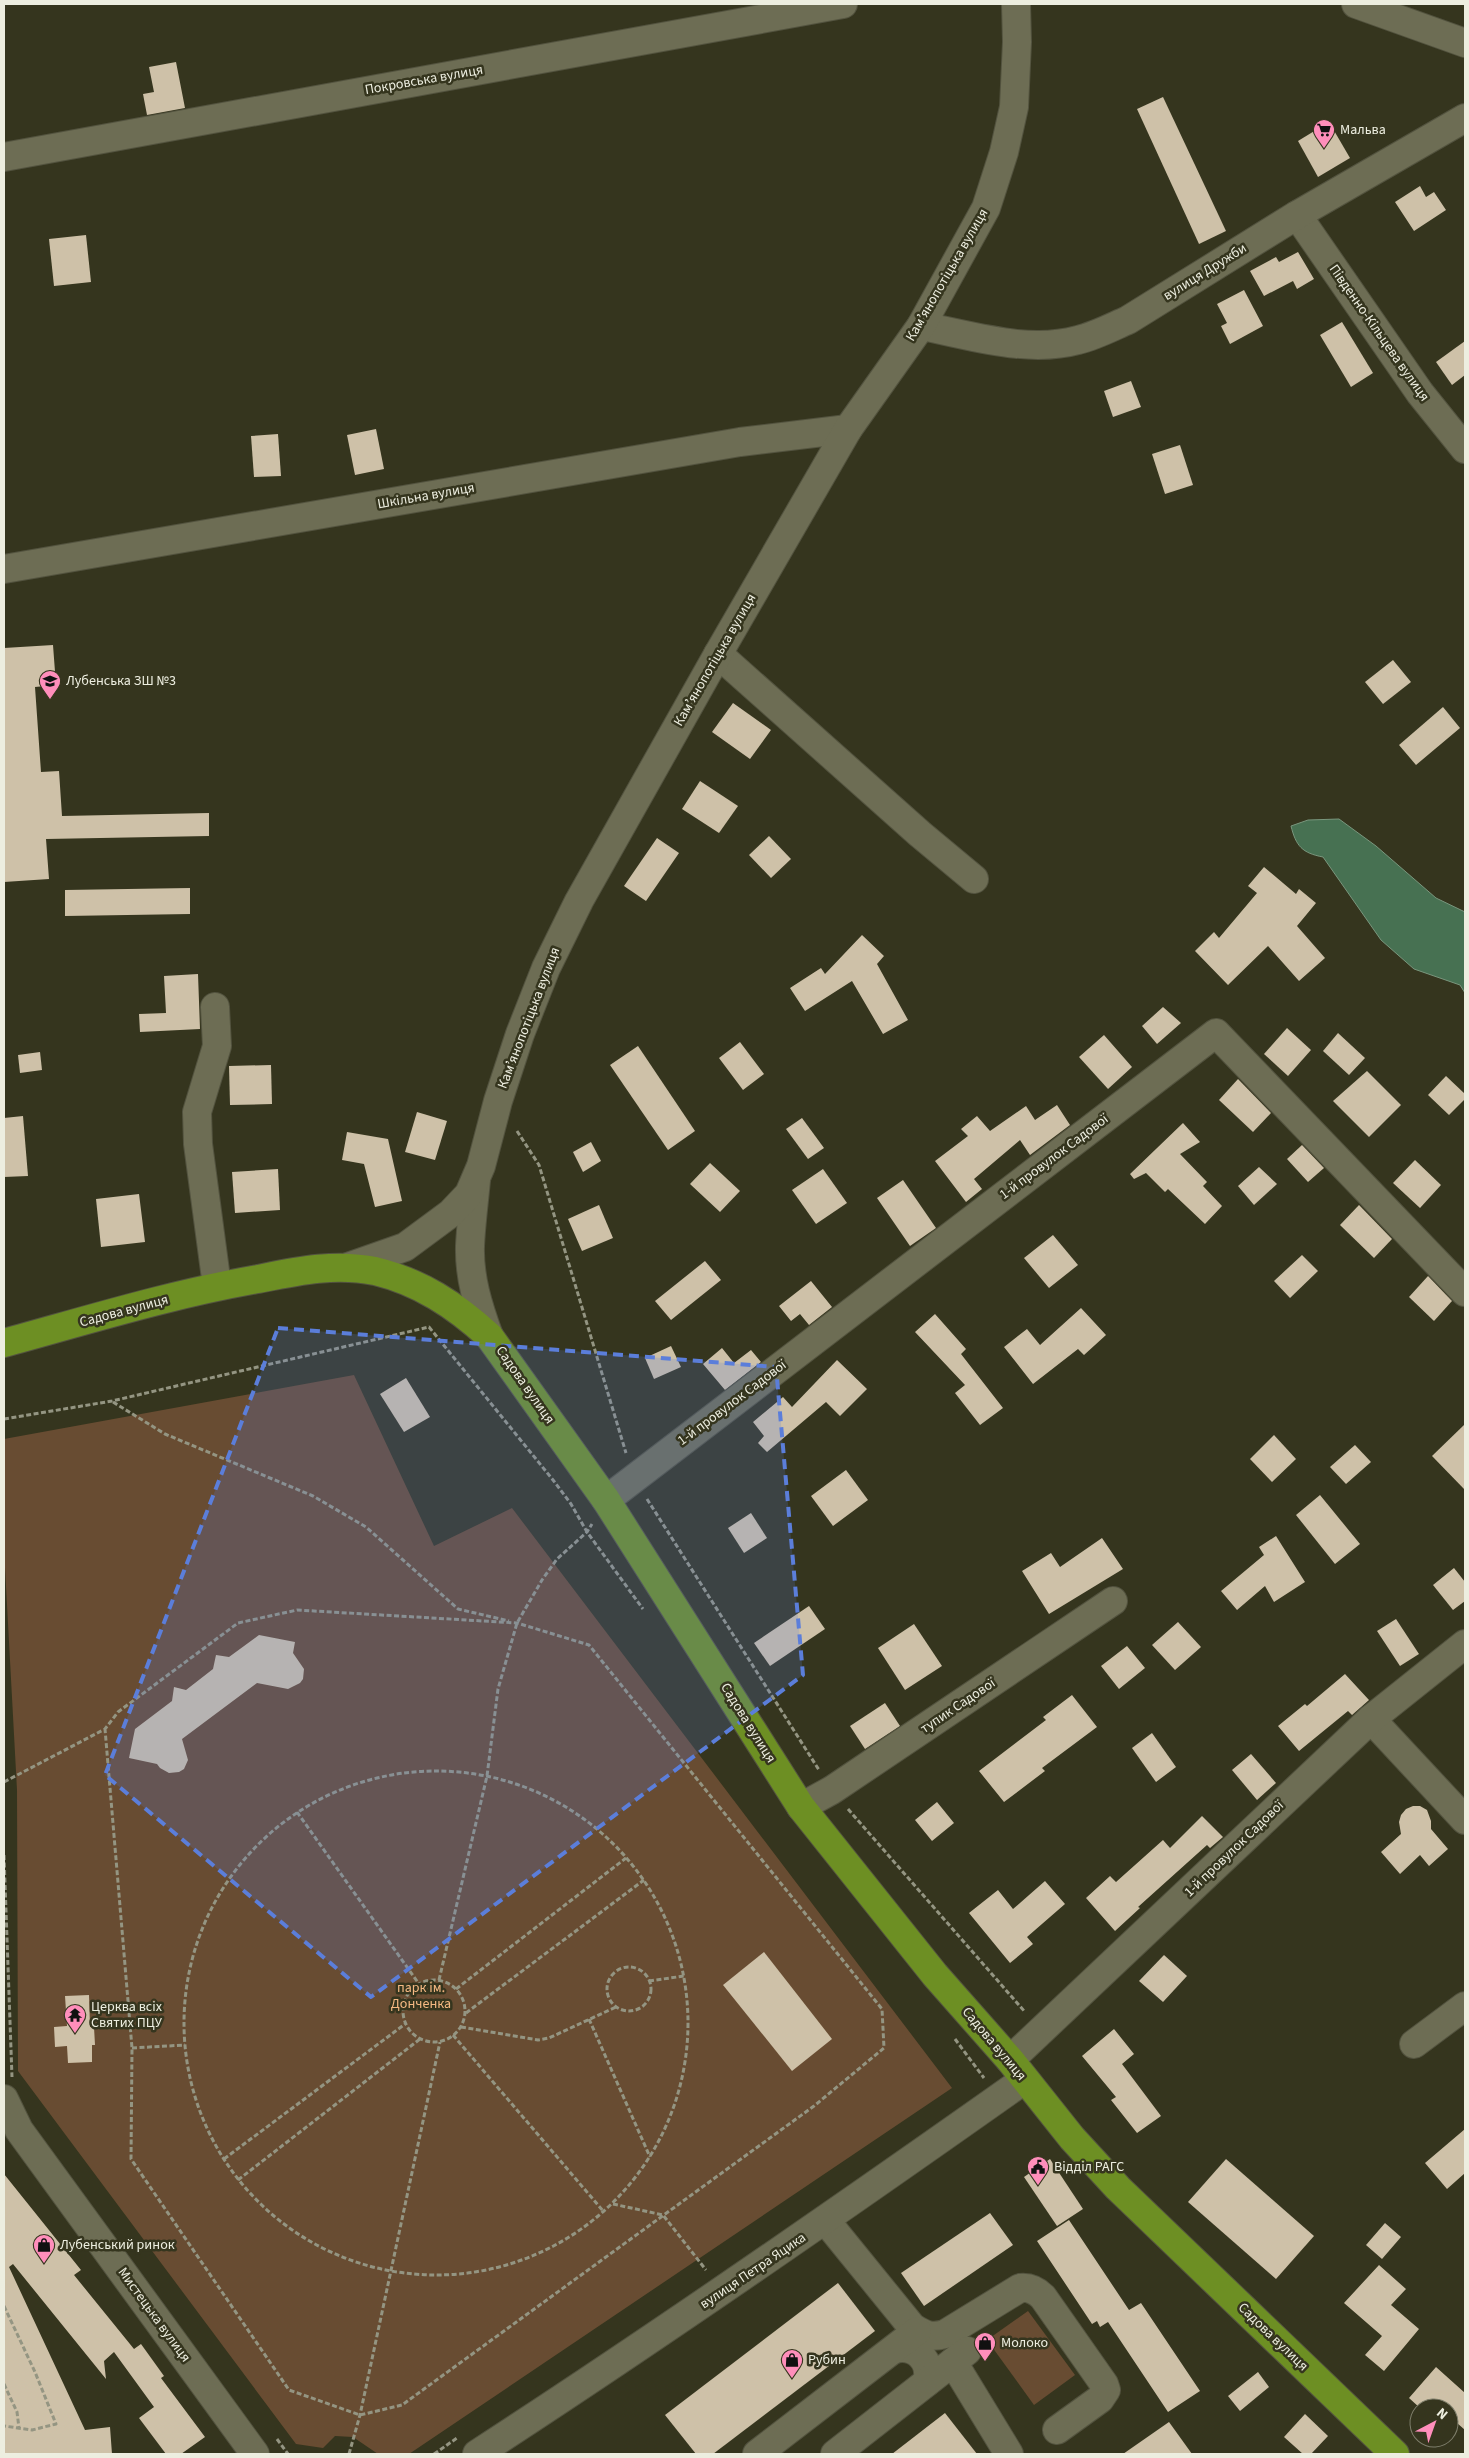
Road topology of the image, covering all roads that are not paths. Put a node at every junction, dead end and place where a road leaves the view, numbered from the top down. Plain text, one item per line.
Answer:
1 (844, 4) edge
2 (1016, 4) edge
3 (1356, 4) edge
4 (1465, 43) edge
5 (1465, 118) edge
6 (4, 157) edge
7 (1297, 215) junction
8 (921, 326) junction
9 (848, 428) junction
10 (1465, 449) edge
11 (4, 569) edge
12 (718, 654) junction
13 (974, 879) dead end
14 (214, 1007) dead end
15 (476, 1178) junction
16 (348, 1267) junction
17 (216, 1286) junction
18 (1465, 1292) edge
19 (489, 1336) junction
20 (4, 1342) edge
21 (606, 1500) junction
22 (1113, 1602) dead end
23 (1465, 1644) edge
24 (1371, 1719) junction
25 (801, 1807) junction
26 (1465, 1820) edge
27 (1465, 2006) edge
28 (1414, 2044) dead end
29 (1017, 2070) junction
30 (9, 2092) edge
31 (826, 2221) junction
32 (918, 2331) junction
33 (895, 2349) junction
34 (927, 2382) junction
35 (1057, 2430) dead end
36 (468, 2446) edge
37 (256, 2454) edge
38 (757, 2454) edge
39 (835, 2454) edge
40 (1009, 2454) edge
41 (1395, 2454) edge

1 - 6 street, Покровська вулиця
2 - 8 street, Камʼянопотіцька вулиця
3 - 4 street
5 - 7 street, вулиця Дружби
7 - 8 street, вулиця Дружби
7 - 10 street, Південно-Кільцева вулиця
8 - 9 street, Камʼянопотіцька вулиця
9 - 11 street, Шкільна вулиця
9 - 12 street, Камʼянопотіцька вулиця
12 - 13 street
12 - 15 street, Камʼянопотіцька вулиця
14 - 17 street
15 - 16 street, Камʼянопотіцька вулиця
15 - 19 street
16 - 17 main road, Садова вулиця
16 - 19 main road, Садова вулиця
17 - 20 main road, Садова вулиця
18 - 21 street, 1-й провулок Садової
19 - 21 main road, Садова вулиця
21 - 25 main road, Садова вулиця
22 - 25 street, тупик Садової
23 - 24 street, 1-й провулок Садової
24 - 26 street
24 - 29 street, 1-й провулок Садової
25 - 29 main road, Садова вулиця
27 - 28 street
29 - 31 street, вулиця Петра Яцика
29 - 41 main road, Садова вулиця
30 - 37 street, Мистецька вулиця
31 - 32 street
31 - 36 street, вулиця Петра Яцика
32 - 33 street
32 - 35 street
33 - 34 street
33 - 38 street
34 - 39 street
34 - 40 street

